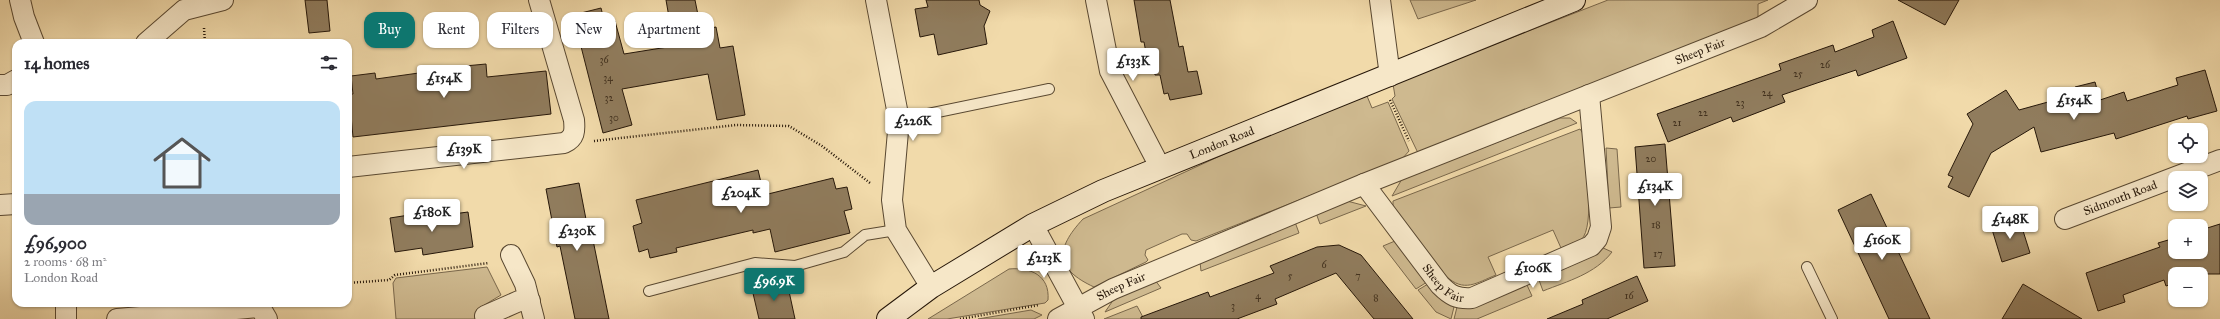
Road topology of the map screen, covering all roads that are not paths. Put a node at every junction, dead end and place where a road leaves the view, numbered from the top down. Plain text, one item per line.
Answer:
1 (20, 0) edge
2 (223, 0) edge
3 (538, 0) edge
4 (876, 0) edge
5 (1096, 0) edge
6 (1380, 0) edge
7 (1574, 0) edge
8 (1807, 0) edge
9 (32, 39) edge
10 (151, 39) edge
11 (1386, 77) junction
12 (12, 82) edge
13 (0, 85) edge
14 (1049, 89) dead end
15 (1589, 95) junction
16 (899, 120) junction
17 (2220, 160) edge
18 (352, 167) edge
19 (1160, 167) junction
20 (1364, 184) junction
21 (12, 204) edge
22 (0, 205) edge
23 (2065, 219) dead end
24 (1033, 225) junction
25 (896, 230) junction
26 (513, 258) road end
27 (1807, 267) dead end
28 (931, 287) junction
29 (649, 291) dead end
30 (66, 307) edge
31 (1079, 309) edge
32 (263, 310) edge
33 (532, 310) edge
34 (485, 316) dead end
35 (66, 319) edge
36 (117, 319) edge
37 (888, 319) edge
38 (1058, 319) edge
39 (1832, 319) edge

1 - 9 street
2 - 10 street
3 - 18 street
4 - 16 street
5 - 19 street
6 - 11 street
7 - 11 street, London Road
8 - 15 street, Sheep Fair
11 - 19 street, London Road
12 - 13 street
14 - 16 lane
15 - 20 street, Sheep Fair
15 - 20 street, Sheep Fair
16 - 25 street
17 - 23 street, Sidmouth Road
19 - 24 street, London Road
20 - 31 street, Sheep Fair
21 - 22 street
24 - 28 street, London Road
24 - 31 street
25 - 28 street
25 - 29 lane
26 - 33 street
27 - 39 lane
28 - 37 street, London Road
30 - 35 street
31 - 38 street, Sheep Fair
32 - 36 street
33 - 34 street

